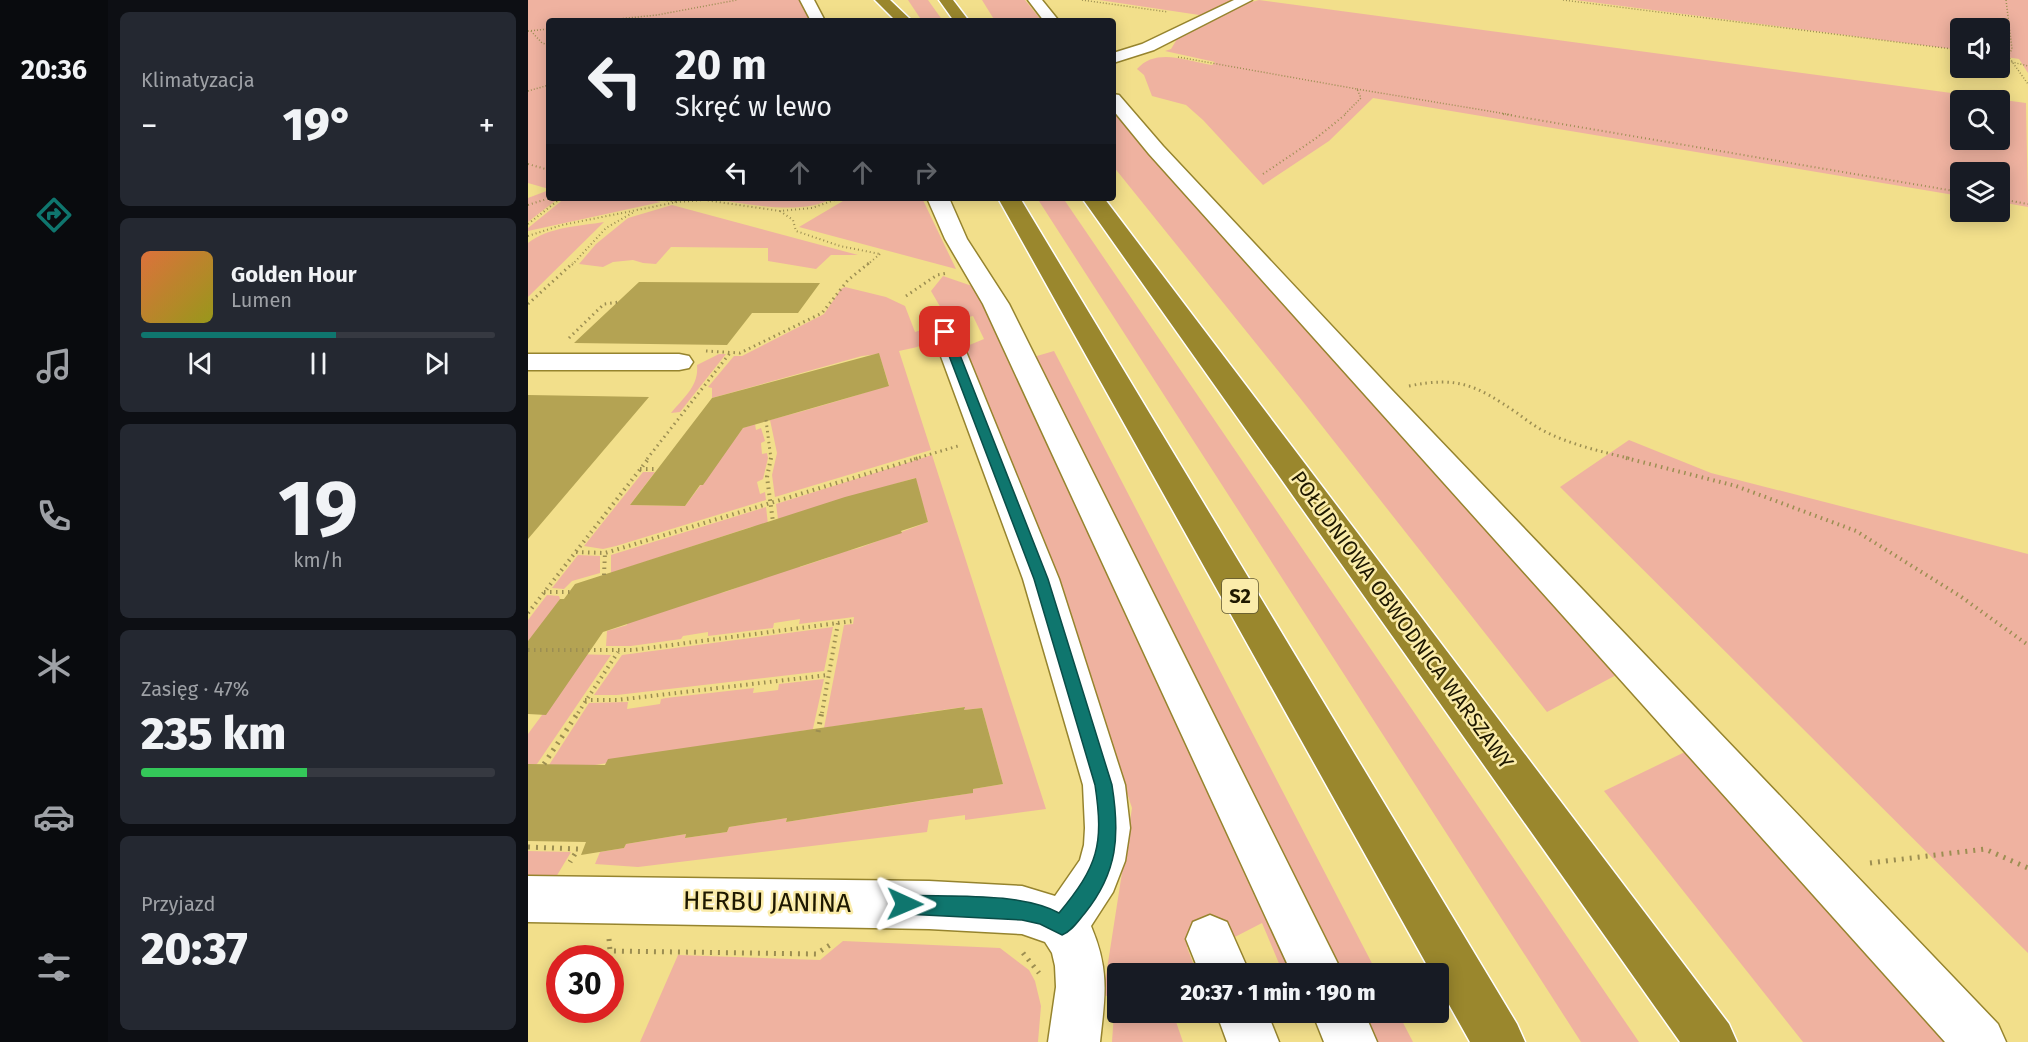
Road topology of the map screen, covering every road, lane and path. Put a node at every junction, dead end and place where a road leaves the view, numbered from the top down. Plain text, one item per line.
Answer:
1 (737, 0) edge
2 (807, 0) edge
3 (882, 0) edge
4 (895, 0) edge
5 (946, 0) edge
6 (1035, 0) edge
7 (1082, 0) edge
8 (1245, 0) edge
9 (1563, 0) edge
10 (2006, 0) edge
11 (628, 18) edge
12 (816, 18) edge
13 (903, 18) edge
14 (904, 18) edge
15 (969, 18) edge
16 (1050, 18) edge
17 (1208, 18) junction
18 (546, 29) edge
19 (530, 31) edge
20 (546, 44) edge
21 (1148, 47) junction
22 (1950, 49) edge
23 (1116, 57) edge
24 (2012, 63) junction
25 (2028, 66) edge
26 (2028, 84) edge
27 (546, 86) edge
28 (1358, 89) junction
29 (528, 91) edge
30 (1116, 103) edge
31 (528, 164) edge
32 (546, 169) edge
33 (1263, 174) dead end
34 (1950, 190) edge
35 (546, 199) edge
36 (557, 201) edge
37 (670, 201) edge
38 (691, 201) edge
39 (712, 201) edge
40 (832, 201) edge
41 (939, 201) edge
42 (1011, 201) edge
43 (1095, 201) edge
44 (2010, 201) edge
45 (677, 202) junction
46 (2028, 204) edge
47 (528, 205) edge
48 (640, 209) junction
49 (780, 211) junction
50 (528, 224) edge
51 (528, 235) edge
52 (982, 279) junction
53 (906, 296) dead end
54 (528, 304) edge
55 (945, 332) dead end
56 (731, 352) junction
57 (688, 357) joint
58 (528, 362) edge
59 (1380, 394) junction
60 (766, 420) dead end
61 (932, 453) dead end
62 (640, 469) junction
63 (657, 469) dead end
64 (771, 502) junction
65 (773, 522) dead end
66 (576, 552) junction
67 (605, 553) junction
68 (604, 575) dead end
69 (544, 592) junction
70 (570, 592) dead end
71 (528, 613) edge
72 (854, 621) dead end
73 (838, 623) junction
74 (2028, 645) edge
75 (528, 650) edge
76 (618, 651) junction
77 (829, 675) junction
78 (585, 700) junction
79 (818, 732) dead end
80 (544, 764) dead end
81 (1870, 863) dead end
82 (2028, 868) edge
83 (528, 899) edge
84 (1062, 926) junction
85 (608, 930) dead end
86 (835, 942) dead end
87 (1019, 949) dead end
88 (1313, 963) edge
89 (1044, 982) dead end
90 (1245, 1023) edge
91 (1342, 1023) edge
92 (1074, 1042) edge
93 (1253, 1042) edge
94 (1351, 1042) edge
95 (1499, 1042) edge
96 (1711, 1042) edge
97 (1980, 1042) edge

1 - 11 path
2 - 12 street
3 - 13 highway
4 - 14 highway
5 - 15 highway
6 - 16 street
7 - 17 path
8 - 17 street
9 - 22 path
10 - 24 path
17 - 21 street
18 - 19 path
19 - 20 path
21 - 23 street
21 - 28 path
24 - 25 path
24 - 26 path
27 - 29 path
28 - 33 path
28 - 34 path
30 - 59 street
31 - 32 path
35 - 47 path
36 - 50 path
37 - 45 path
38 - 45 path
39 - 49 path
40 - 49 path
41 - 52 street
42 - 95 highway, S2
43 - 96 highway, POŁUDNIOWA OBWODNICA WARSZAWY
44 - 46 path
45 - 48 path
48 - 51 path
48 - 54 path
49 - 56 path
52 - 53 path
52 - 88 street
55 - 84 street
56 - 57 path
56 - 62 path
57 - 58 street
59 - 74 path
59 - 97 street
60 - 64 path
61 - 64 path
62 - 63 path
62 - 66 path
64 - 65 path
64 - 67 path
66 - 67 path
66 - 69 path
67 - 68 path
69 - 70 path
69 - 71 path
72 - 73 path
73 - 76 path
73 - 77 path
75 - 76 path
76 - 78 path
77 - 78 path
77 - 79 path
78 - 80 path
81 - 82 path
83 - 84 street, HERBU JANINA
84 - 92 street
85 - 86 path
87 - 89 path
90 - 93 street
91 - 94 street

